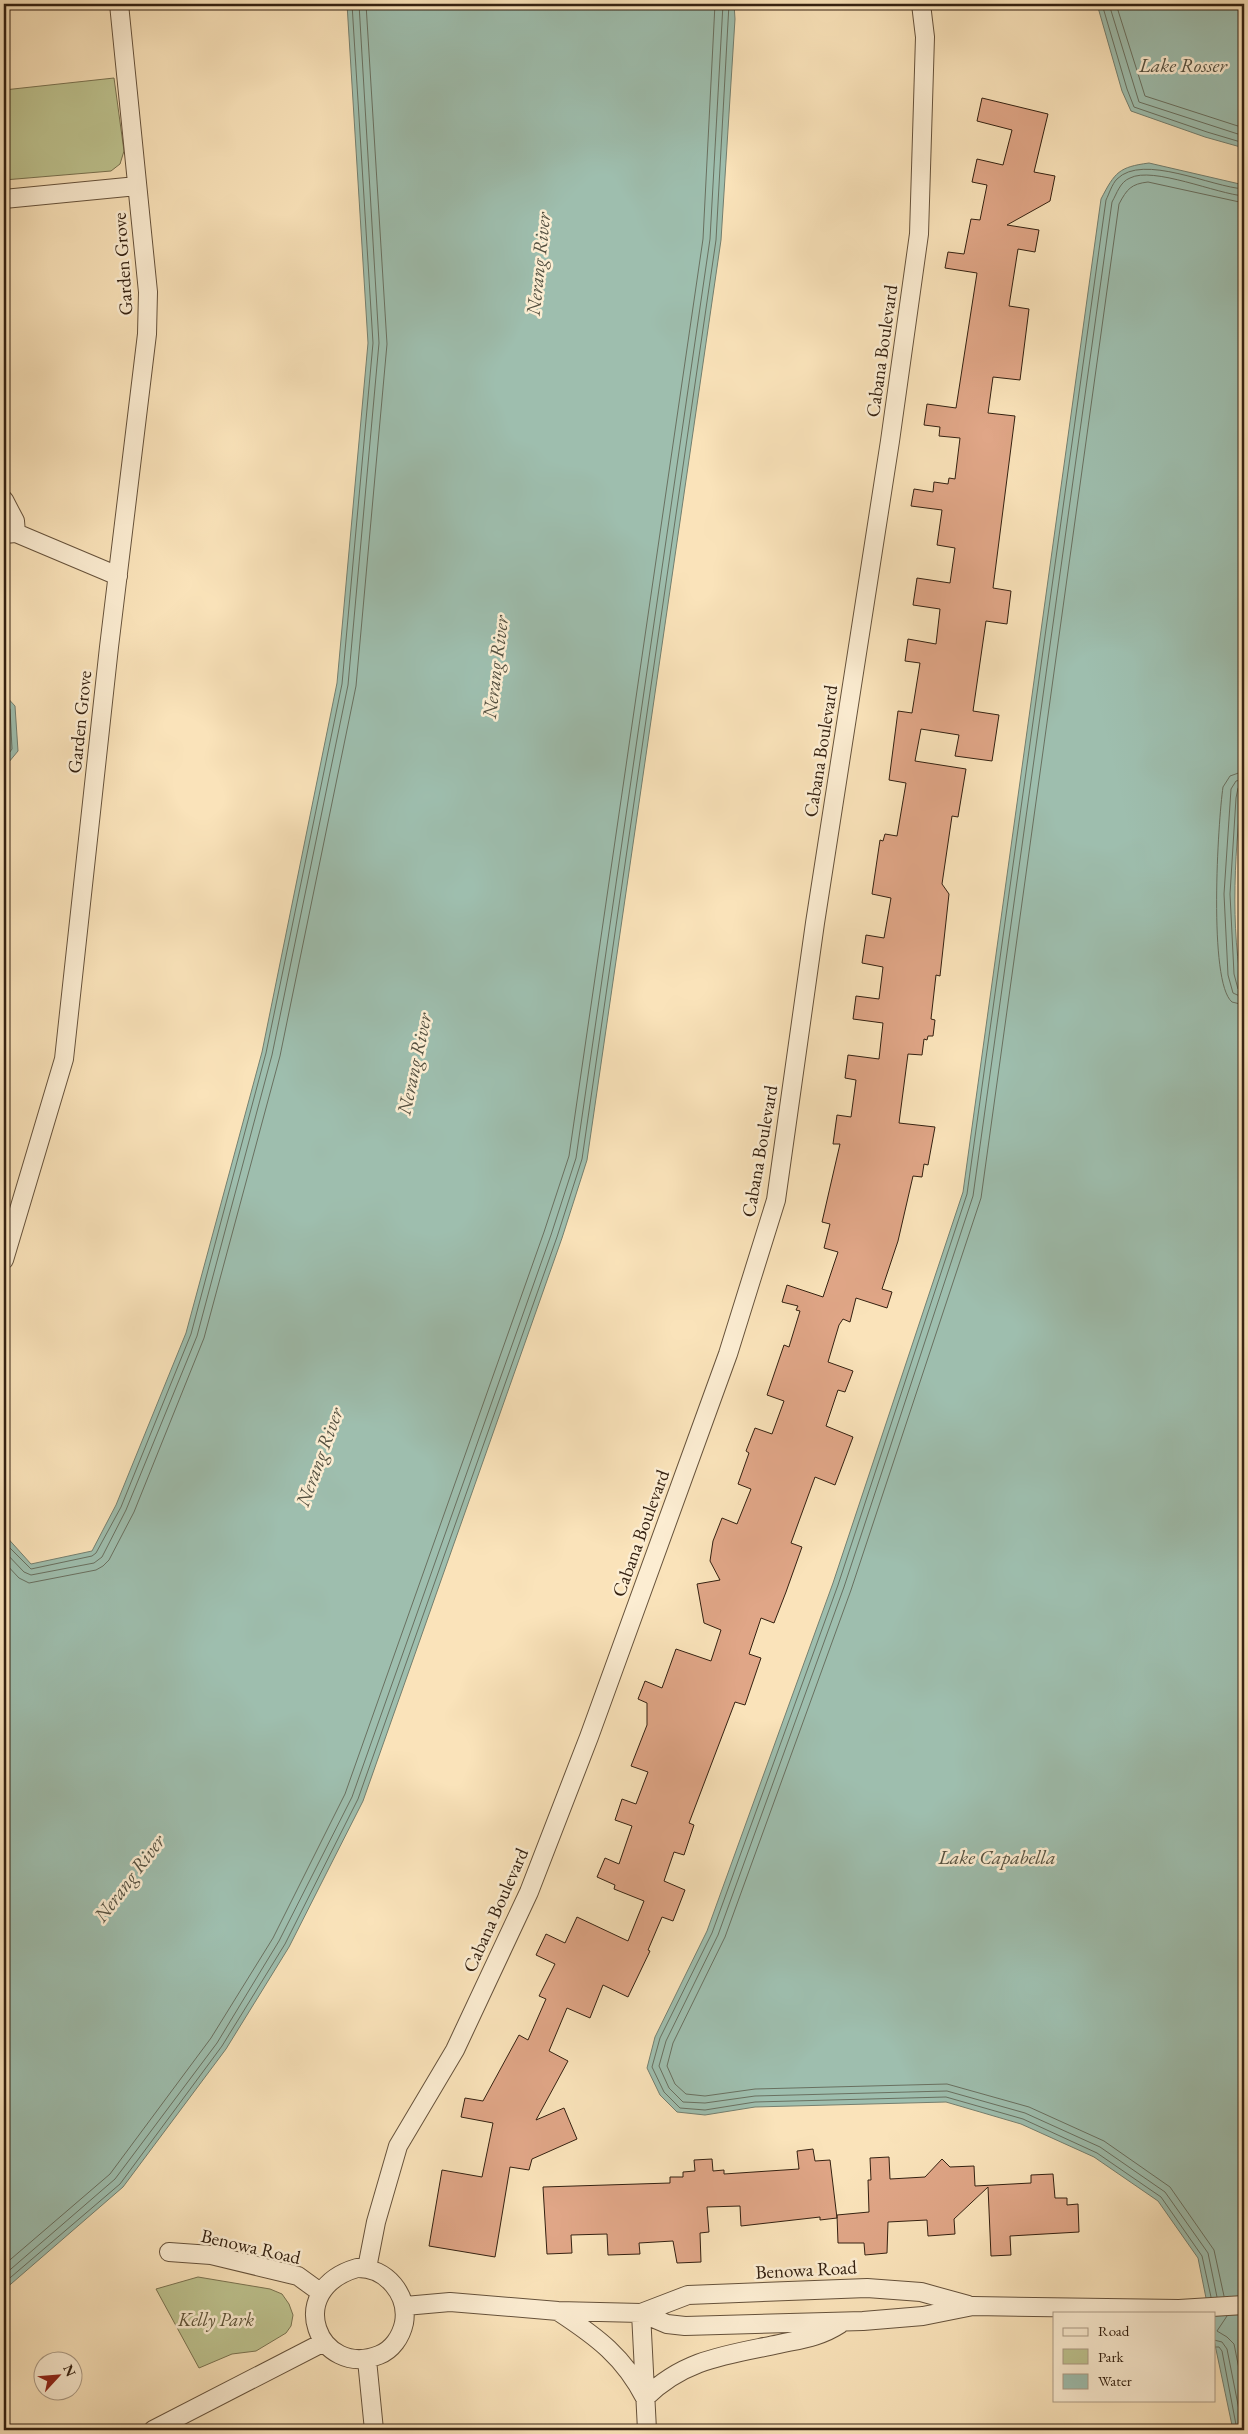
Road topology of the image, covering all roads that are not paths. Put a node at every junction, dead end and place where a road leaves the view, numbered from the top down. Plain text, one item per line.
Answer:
1 (119, 4) edge
2 (921, 4) edge
3 (137, 186) junction
4 (4, 198) edge
5 (4, 500) edge
6 (10, 534) edge
7 (118, 576) junction
8 (4, 1257) edge
9 (169, 2252) dead end
10 (367, 2268) junction
11 (320, 2292) junction
12 (404, 2306) junction
13 (973, 2306) junction
14 (1244, 2306) edge
15 (558, 2311) junction
16 (641, 2313) junction
17 (843, 2322) junction
18 (324, 2342) junction
19 (367, 2360) junction
20 (645, 2398) junction
21 (154, 2430) edge
22 (374, 2430) edge
23 (647, 2430) edge

1 - 3 street, Garden Grove
2 - 10 street, Cabana Boulevard
3 - 4 street, Garden Grove
3 - 7 street, Garden Grove
5 - 6 street
6 - 7 street
7 - 8 street, Garden Grove
9 - 11 street, Benowa Road
10 - 11 street
10 - 12 street
11 - 18 street
12 - 15 street, Benowa Road
12 - 19 street
13 - 14 street, Benowa Road
13 - 16 street, Benowa Road
13 - 17 street, Benowa Road
15 - 16 street, Benowa Road
15 - 20 street
16 - 17 street, Benowa Road
16 - 20 street
17 - 20 street
18 - 19 street
18 - 21 street
19 - 22 street
20 - 23 street

